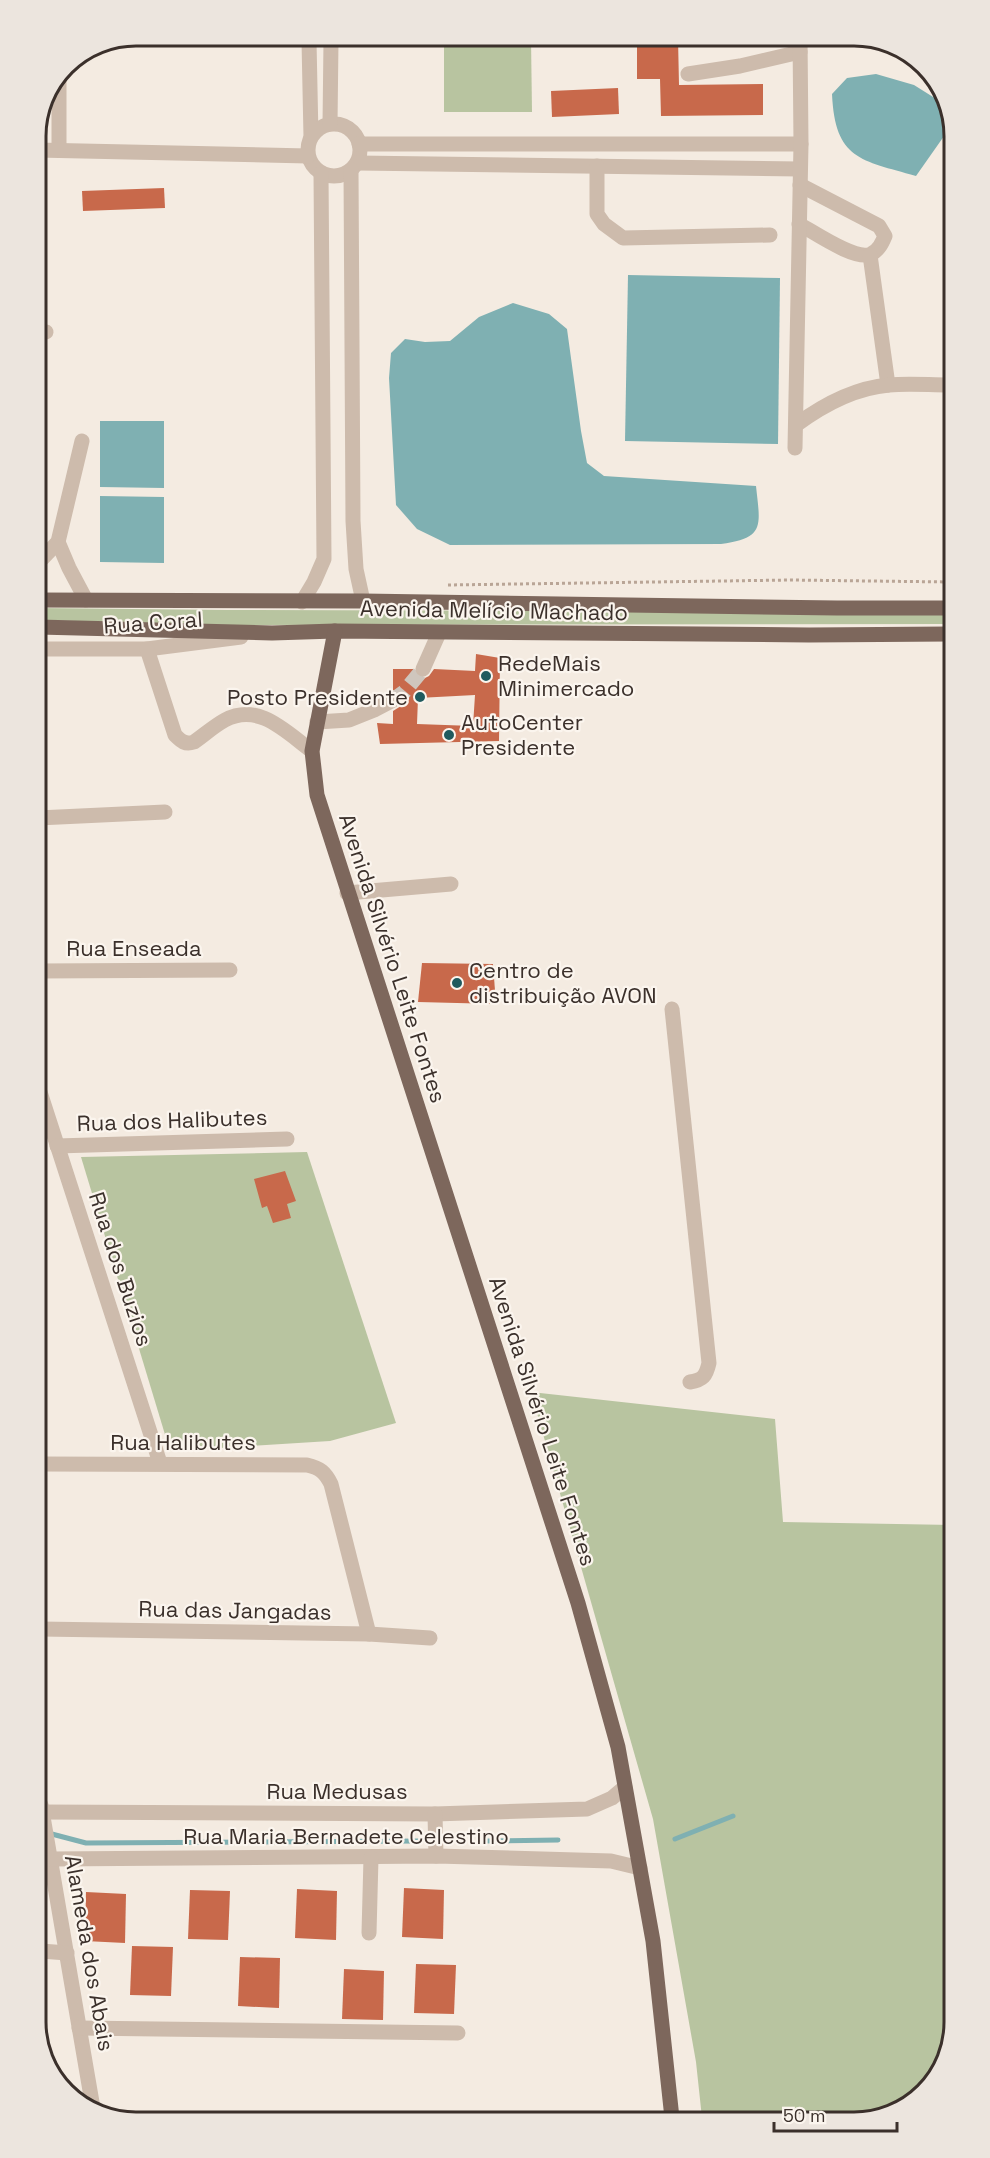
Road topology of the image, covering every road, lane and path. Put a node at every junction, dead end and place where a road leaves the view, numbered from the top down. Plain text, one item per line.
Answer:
1 (309, 47) edge
2 (331, 47) edge
3 (792, 47) edge
4 (800, 47) edge
5 (688, 74) dead end
6 (58, 93) edge
7 (330, 124) junction
8 (311, 137) junction
9 (359, 144) junction
10 (475, 144) junction
11 (580, 144) junction
12 (801, 144) junction
13 (59, 149) junction
14 (47, 150) edge
15 (308, 156) junction
16 (479, 164) junction
17 (354, 166) junction
18 (590, 166) junction
19 (800, 169) junction
20 (321, 173) junction
21 (800, 184) junction
22 (799, 224) junction
23 (770, 235) dead end
24 (870, 255) junction
25 (888, 385) junction
26 (944, 385) edge
27 (796, 425) junction
28 (81, 441) dead end
29 (795, 448) dead end
30 (58, 542) junction
31 (47, 554) edge
32 (944, 582) edge
33 (443, 585) dead end
34 (47, 600) edge
35 (86, 600) junction
36 (302, 602) junction
37 (363, 602) junction
38 (944, 608) edge
39 (47, 627) edge
40 (335, 631) junction
41 (272, 633) junction
42 (438, 633) junction
43 (944, 634) edge
44 (47, 649) edge
45 (147, 649) junction
46 (423, 669) tunnel mouth
47 (393, 700) tunnel mouth
48 (317, 722) junction
49 (312, 751) junction
50 (165, 812) dead end
51 (47, 818) edge
52 (451, 884) dead end
53 (348, 893) junction
54 (230, 970) dead end
55 (47, 971) edge
56 (672, 1009) dead end
57 (47, 1114) edge
58 (287, 1139) dead end
59 (57, 1146) junction
60 (690, 1382) dead end
61 (160, 1463) junction
62 (47, 1464) edge
63 (47, 1629) edge
64 (369, 1634) junction
65 (430, 1638) dead end
66 (625, 1787) junction
67 (47, 1813) edge
68 (435, 1814) junction
69 (47, 1856) edge
70 (436, 1856) junction
71 (372, 1858) junction
72 (640, 1868) junction
73 (369, 1933) dead end
74 (47, 1951) edge
75 (67, 1953) junction
76 (80, 2028) junction
77 (458, 2033) dead end
78 (92, 2099) edge
79 (671, 2112) edge

1 - 8 street
2 - 7 street
3 - 5 street
4 - 12 street
6 - 13 street
7 - 8 street
7 - 9 street
8 - 15 street
9 - 10 street
9 - 17 street
10 - 11 street
10 - 16 street
11 - 12 street
11 - 18 street
12 - 19 street
13 - 14 street
13 - 15 street
15 - 20 street
16 - 17 street
16 - 18 street
17 - 20 street
17 - 37 street
18 - 19 street
18 - 23 street
19 - 21 street
20 - 36 street
21 - 22 street
21 - 24 street
22 - 24 street
22 - 27 street
24 - 25 street
25 - 26 street
25 - 27 street
27 - 29 street
28 - 30 street
30 - 31 street
30 - 35 street
32 - 33 path
34 - 35 main road, Avenida Melício Machado
35 - 36 main road, Avenida Melício Machado
36 - 37 main road, Avenida Melício Machado
37 - 38 main road, Avenida Melício Machado
39 - 41 main road, Avenida Melício Machado
40 - 41 main road, Avenida Melício Machado
40 - 42 main road, Avenida Melício Machado
40 - 48 main road, Avenida Silvério Leite Fontes
41 - 45 street, Rua Coral
42 - 43 main road, Avenida Melício Machado
42 - 46 street
44 - 45 street, Rua Coral
45 - 49 street
47 - 48 street
48 - 49 main road, Avenida Silvério Leite Fontes
49 - 53 main road, Avenida Silvério Leite Fontes
50 - 51 street
52 - 53 street
53 - 66 main road, Avenida Silvério Leite Fontes
54 - 55 street, Rua Enseada
56 - 60 street
57 - 59 street, Rua dos Buzios
58 - 59 street, Rua dos Halibutes
59 - 61 street, Rua dos Buzios
61 - 62 street, Rua Halibutes
61 - 64 street, Rua Halibutes
63 - 64 street, Rua das Jangadas
64 - 65 street, Rua das Jangadas
66 - 68 street, Rua Medusas
66 - 72 main road, Avenida Silvério Leite Fontes
67 - 68 street, Rua Medusas
68 - 70 street
69 - 71 street, Rua Maria Bernadete Celestino
69 - 75 street, Alameda dos Abais
70 - 71 street, Rua Maria Bernadete Celestino
70 - 72 street, Rua Maria Bernadete Celestino
71 - 73 street
72 - 79 main road, Avenida Silvério Leite Fontes
74 - 75 street
75 - 76 street, Alameda dos Abais
76 - 77 street
76 - 78 street, Alameda dos Abais

